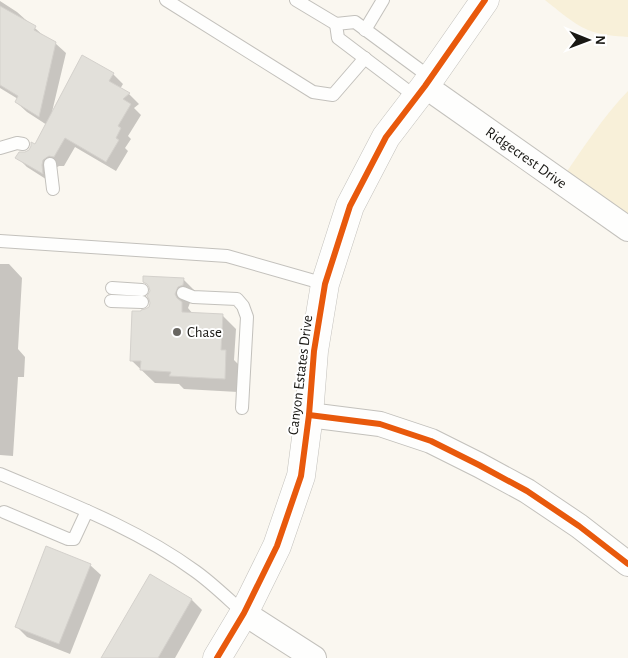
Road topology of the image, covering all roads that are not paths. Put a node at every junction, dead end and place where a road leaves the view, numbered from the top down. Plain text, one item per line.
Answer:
1 (166, 0) edge
2 (296, 0) edge
3 (383, 0) edge
4 (485, 0) edge
5 (336, 24) junction
6 (365, 30) junction
7 (365, 58) junction
8 (424, 87) junction
9 (23, 144) dead end
10 (0, 148) edge
11 (50, 164) dead end
12 (53, 189) dead end
13 (628, 229) edge
14 (0, 241) edge
15 (325, 284) junction
16 (111, 294) dead end
17 (142, 296) dead end
18 (186, 297) dead end
19 (242, 408) dead end
20 (309, 415) junction
21 (0, 474) edge
22 (87, 511) junction
23 (4, 512) dead end
24 (628, 564) edge
25 (244, 613) junction
26 (217, 658) edge
27 (314, 658) edge

1 - 7 lane
2 - 5 lane
3 - 6 lane
4 - 8 street, Canyon Estates Drive
5 - 6 lane
5 - 7 lane
6 - 8 lane
7 - 8 lane
8 - 13 street, Ridgecrest Drive
8 - 15 street, Canyon Estates Drive
9 - 10 lane
11 - 12 lane
14 - 15 lane
15 - 20 street, Canyon Estates Drive
16 - 17 lane
18 - 19 lane
20 - 24 street
20 - 25 street, Canyon Estates Drive
21 - 22 lane
22 - 23 lane
22 - 25 lane
25 - 26 street, Canyon Estates Drive
25 - 27 street

